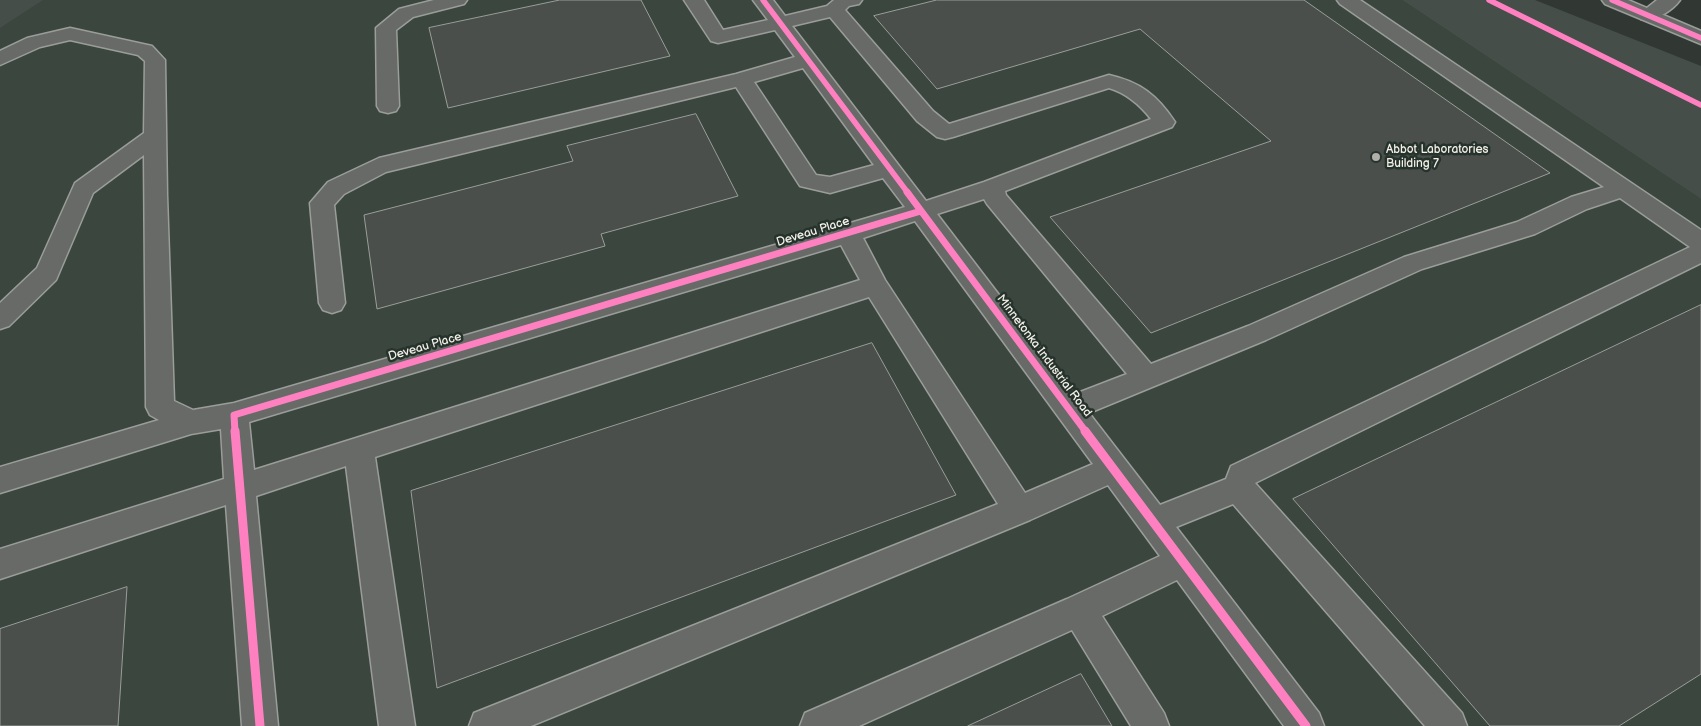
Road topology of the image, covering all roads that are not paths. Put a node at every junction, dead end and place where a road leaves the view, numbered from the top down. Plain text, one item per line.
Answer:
1 (457, 0) edge
2 (694, 0) edge
3 (763, 0) edge
4 (852, 0) edge
5 (1347, 0) edge
6 (1612, 0) edge
7 (1670, 0) edge
8 (834, 10) junction
9 (1648, 15) junction
10 (780, 24) junction
11 (1701, 38) edge
12 (0, 59) edge
13 (808, 60) junction
14 (742, 79) junction
15 (388, 106) dead end
16 (155, 136) junction
17 (889, 169) junction
18 (1623, 190) junction
19 (994, 193) junction
20 (921, 211) junction
21 (848, 234) junction
22 (1701, 242) edge
23 (1701, 252) edge
24 (875, 285) junction
25 (332, 303) dead end
26 (0, 319) edge
27 (1147, 378) junction
28 (1069, 409) junction
29 (234, 415) junction
30 (191, 422) junction
31 (359, 450) junction
32 (1114, 469) junction
33 (0, 480) edge
34 (1238, 488) junction
35 (240, 489) junction
36 (1019, 510) junction
37 (1154, 522) junction
38 (1183, 561) junction
39 (0, 564) edge
40 (1079, 610) junction
41 (260, 726) edge
42 (397, 726) edge
43 (487, 726) edge
44 (818, 726) edge
45 (1151, 726) edge
46 (1306, 726) edge
47 (1449, 726) edge

1 - 15 street
2 - 10 street
3 - 10 street, Minnetonka Industrial Road
4 - 8 street
5 - 18 street
6 - 9 street
7 - 9 street
8 - 10 street
8 - 19 street, Deveau Place
9 - 11 street
10 - 13 street, Minnetonka Industrial Road
12 - 16 street
13 - 14 street
13 - 17 street, Minnetonka Industrial Road
14 - 17 street
14 - 25 street
16 - 26 street
16 - 30 street
17 - 20 street, Minnetonka Industrial Road
18 - 22 street
18 - 27 street
19 - 20 street, Deveau Place
19 - 27 street
20 - 21 street, Deveau Place
20 - 28 street, Minnetonka Industrial Road
21 - 24 street
21 - 29 street, Deveau Place
23 - 34 street
24 - 31 street
24 - 36 street
27 - 28 street
28 - 32 street, Minnetonka Industrial Road
29 - 30 street, Deveau Place
29 - 35 street
30 - 33 street, Deveau Place
31 - 35 street
31 - 42 street
32 - 36 street
32 - 37 street, Minnetonka Industrial Road
34 - 37 street
34 - 47 street
35 - 39 street
35 - 41 street
36 - 43 street
37 - 38 street, Minnetonka Industrial Road
38 - 40 street
38 - 46 street, Minnetonka Industrial Road
40 - 44 street
40 - 45 street

